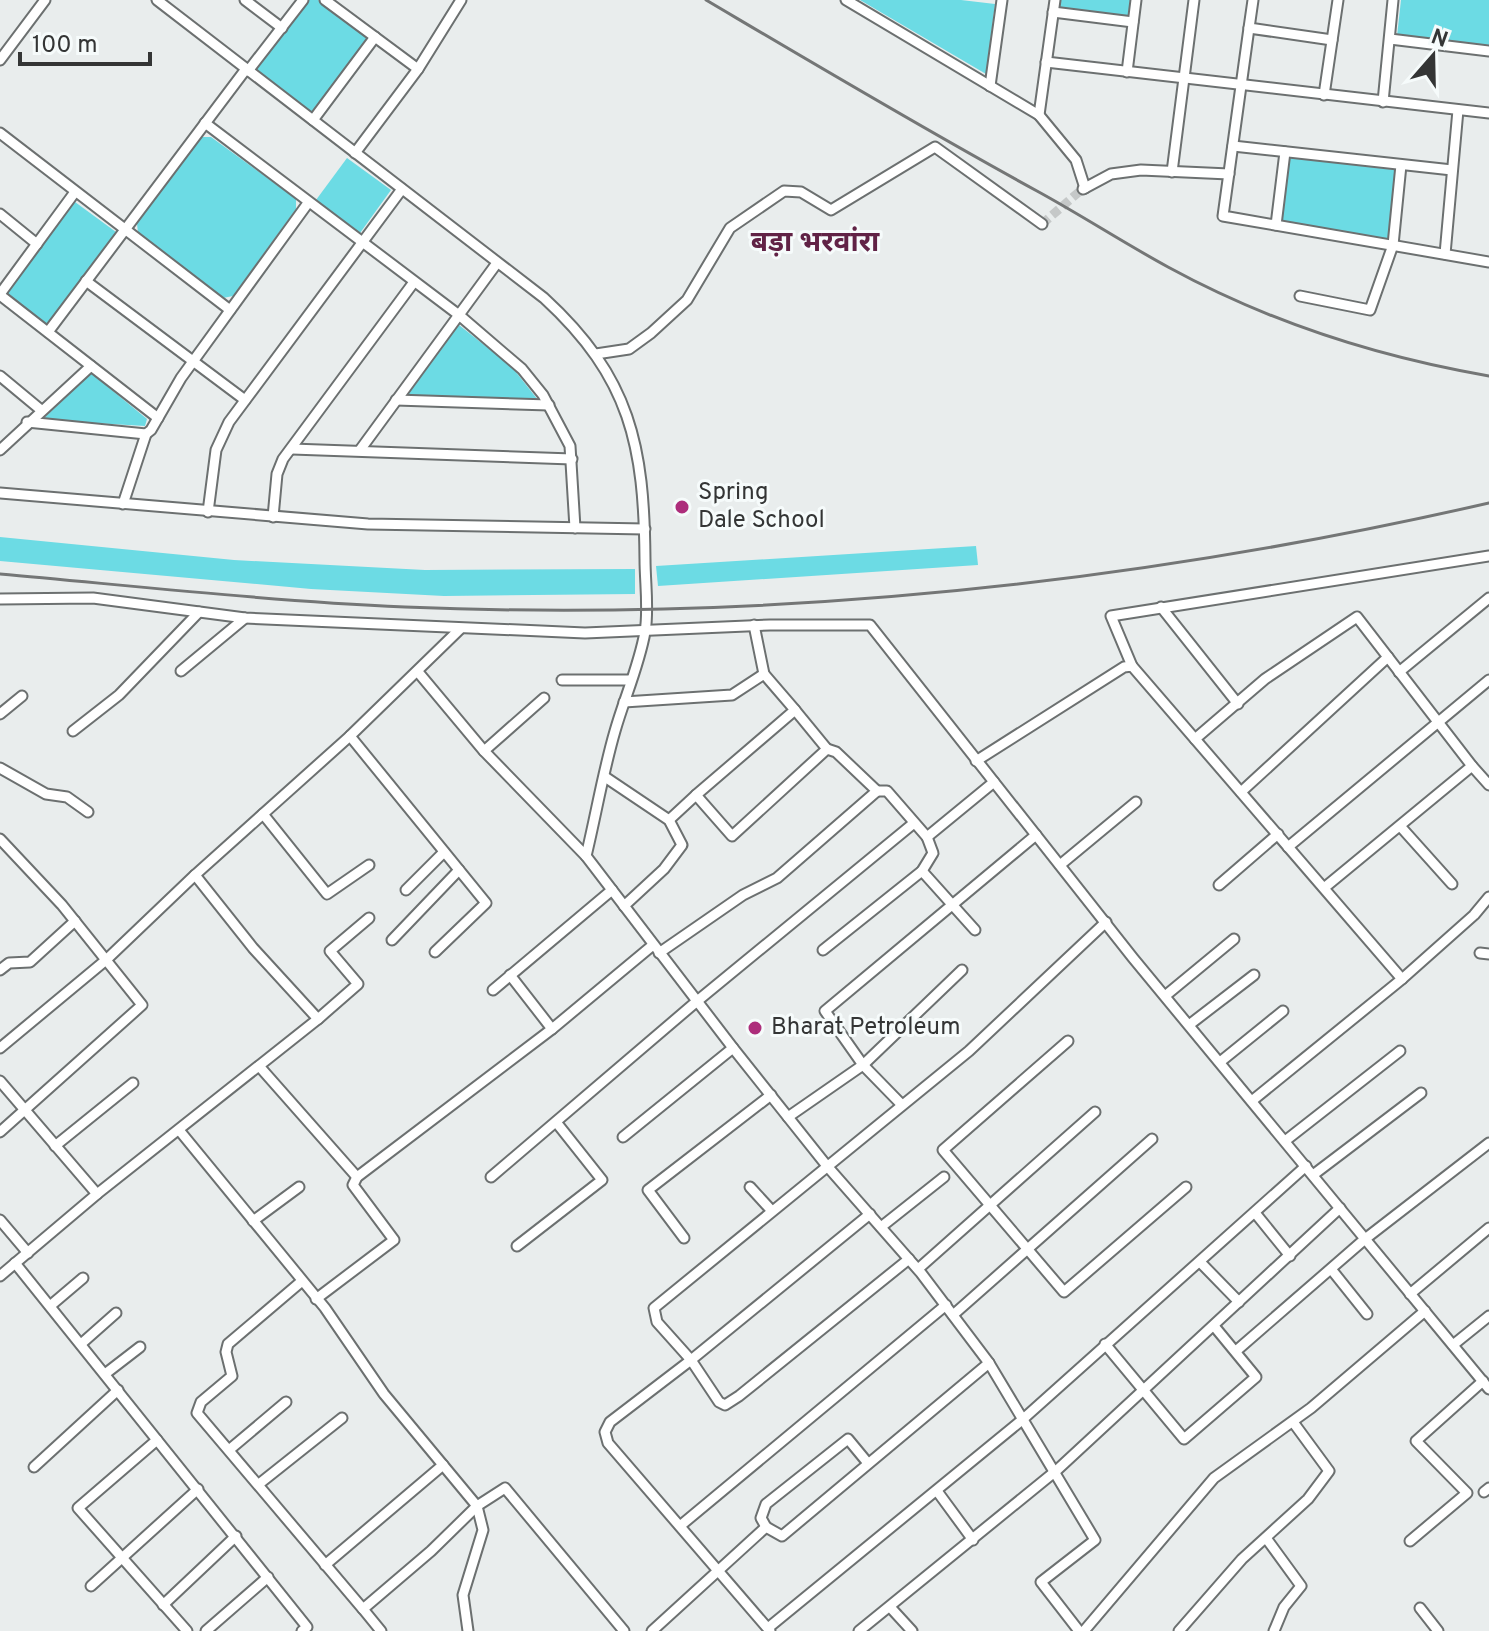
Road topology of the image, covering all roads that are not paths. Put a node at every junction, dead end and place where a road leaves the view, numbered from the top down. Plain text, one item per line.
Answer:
1 (45, 0) edge
2 (157, 0) edge
3 (245, 0) edge
4 (303, 0) edge
5 (325, 0) edge
6 (1002, 0) edge
7 (1055, 0) edge
8 (1136, 0) edge
9 (1194, 0) edge
10 (1253, 0) edge
11 (1338, 0) edge
12 (1393, 0) edge
13 (850, 1) edge
14 (456, 2) edge
15 (1053, 12) junction
16 (1133, 22) junction
17 (282, 28) junction
18 (1249, 28) junction
19 (375, 37) junction
20 (1390, 39) junction
21 (1332, 40) junction
22 (1489, 51) edge
23 (0, 60) edge
24 (1046, 62) junction
25 (418, 69) junction
26 (247, 70) junction
27 (1127, 72) junction
28 (1183, 79) junction
29 (1241, 85) junction
30 (990, 86) junction
31 (1324, 95) junction
32 (1383, 102) junction
33 (1458, 110) junction
34 (1489, 113) edge
35 (1039, 115) junction
36 (313, 120) junction
37 (205, 123) junction
38 (0, 133) edge
39 (1233, 146) junction
40 (1285, 152) junction
41 (355, 153) junction
42 (1401, 165) junction
43 (1452, 170) junction
44 (1172, 172) junction
45 (1229, 174) junction
46 (402, 189) junction
47 (75, 192) junction
48 (308, 203) junction
49 (0, 214) edge
50 (1042, 224) dead end
51 (1276, 225) junction
52 (124, 230) junction
53 (363, 242) junction
54 (37, 244) junction
55 (1393, 245) junction
56 (1445, 254) junction
57 (1489, 262) edge
58 (497, 263) junction
59 (86, 281) junction
60 (414, 282) junction
61 (0, 294) edge
62 (1300, 296) dead end
63 (230, 310) junction
64 (459, 315) junction
65 (48, 332) junction
66 (596, 354) junction
67 (193, 361) junction
68 (91, 366) junction
69 (0, 376) edge
70 (245, 400) junction
71 (396, 400) junction
72 (549, 405) junction
73 (41, 410) junction
74 (158, 418) junction
75 (27, 422) junction
76 (146, 434) junction
77 (292, 449) junction
78 (0, 450) edge
79 (360, 450) junction
80 (572, 459) junction
81 (0, 493) edge
82 (123, 504) junction
83 (208, 512) junction
84 (273, 517) junction
85 (575, 528) junction
86 (645, 529) junction
87 (1489, 556) edge
88 (1489, 598) edge
89 (0, 599) edge
90 (1161, 607) junction
91 (199, 612) junction
92 (245, 618) junction
93 (754, 625) junction
94 (460, 629) junction
95 (645, 631) junction
96 (1388, 657) junction
97 (1132, 666) junction
98 (181, 671) dead end
99 (418, 672) junction
100 (1399, 672) junction
101 (764, 674) junction
102 (562, 680) dead end
103 (630, 680) junction
104 (1489, 680) edge
105 (22, 696) dead end
106 (544, 698) dead end
107 (624, 702) junction
108 (1238, 704) junction
109 (795, 710) junction
110 (0, 714) edge
111 (1439, 722) junction
112 (73, 731) dead end
113 (350, 736) junction
114 (1195, 739) junction
115 (827, 749) junction
116 (484, 751) junction
117 (976, 761) junction
118 (1472, 766) junction
119 (0, 768) edge
120 (605, 777) junction
121 (1487, 780) edge
122 (994, 782) junction
123 (877, 791) junction
124 (1241, 792) junction
125 (696, 795) junction
126 (1136, 802) dead end
127 (88, 812) dead end
128 (263, 814) junction
129 (669, 820) junction
130 (914, 823) junction
131 (1400, 826) junction
132 (1278, 834) junction
133 (1036, 835) junction
134 (927, 837) junction
135 (0, 839) edge
136 (1288, 847) junction
137 (444, 852) junction
138 (586, 856) junction
139 (369, 865) dead end
140 (1060, 865) junction
141 (459, 870) junction
142 (922, 871) junction
143 (195, 875) junction
144 (1452, 884) dead end
145 (1219, 885) dead end
146 (1324, 888) junction
147 (406, 890) dead end
148 (612, 890) junction
149 (1489, 898) edge
150 (952, 905) junction
151 (624, 906) junction
152 (369, 918) dead end
153 (75, 921) junction
154 (1106, 922) junction
155 (975, 930) dead end
156 (1234, 939) dead end
157 (392, 940) dead end
158 (656, 949) junction
159 (823, 950) dead end
160 (435, 952) dead end
161 (106, 960) junction
162 (0, 970) edge
163 (962, 970) dead end
164 (510, 975) junction
165 (1254, 975) dead end
166 (1402, 979) junction
167 (493, 990) dead end
168 (1165, 996) junction
169 (696, 1002) junction
170 (1283, 1011) dead end
171 (318, 1019) junction
172 (1189, 1025) junction
173 (552, 1029) junction
174 (1068, 1041) dead end
175 (0, 1048) edge
176 (733, 1048) junction
177 (1400, 1051) dead end
178 (1220, 1062) junction
179 (863, 1065) junction
180 (259, 1066) junction
181 (0, 1081) edge
182 (133, 1083) dead end
183 (1421, 1093) dead end
184 (771, 1095) junction
185 (1253, 1100) junction
186 (902, 1105) junction
187 (25, 1112) junction
188 (1095, 1112) dead end
189 (788, 1117) junction
190 (556, 1122) junction
191 (179, 1130) junction
192 (0, 1132) edge
193 (623, 1137) dead end
194 (1152, 1139) dead end
195 (1285, 1141) junction
196 (1489, 1143) edge
197 (55, 1146) junction
198 (827, 1166) junction
199 (1309, 1170) junction
200 (357, 1177) junction
201 (491, 1177) dead end
202 (944, 1177) dead end
203 (299, 1187) dead end
204 (750, 1187) dead end
205 (1186, 1187) dead end
206 (97, 1194) junction
207 (990, 1208) junction
208 (1340, 1208) junction
209 (772, 1211) junction
210 (870, 1214) junction
211 (1256, 1214) junction
212 (0, 1220) edge
213 (253, 1221) junction
214 (881, 1227) junction
215 (1489, 1228) edge
216 (684, 1238) dead end
217 (1365, 1239) junction
218 (517, 1246) dead end
219 (1028, 1251) junction
220 (28, 1253) junction
221 (1290, 1256) junction
222 (909, 1259) junction
223 (1200, 1262) junction
224 (15, 1263) junction
225 (918, 1269) junction
226 (1331, 1269) junction
227 (0, 1276) edge
228 (83, 1278) dead end
229 (302, 1281) junction
230 (1410, 1294) junction
231 (316, 1299) junction
232 (1239, 1302) junction
233 (946, 1305) junction
234 (50, 1306) junction
235 (1425, 1311) junction
236 (116, 1313) dead end
237 (1367, 1314) dead end
238 (953, 1315) junction
239 (1489, 1316) edge
240 (1214, 1326) junction
241 (81, 1344) junction
242 (1105, 1344) junction
243 (1453, 1345) junction
244 (140, 1347) dead end
245 (1236, 1351) junction
246 (691, 1360) junction
247 (989, 1363) junction
248 (105, 1374) junction
249 (1486, 1385) edge
250 (118, 1390) junction
251 (1142, 1392) junction
252 (286, 1402) dead end
253 (1023, 1416) junction
254 (342, 1418) dead end
255 (1293, 1422) junction
256 (157, 1440) junction
257 (229, 1450) junction
258 (867, 1462) junction
259 (443, 1465) junction
260 (34, 1467) dead end
261 (1057, 1470) junction
262 (259, 1484) junction
263 (198, 1489) junction
264 (937, 1491) junction
265 (477, 1506) junction
266 (680, 1526) junction
267 (766, 1527) junction
268 (236, 1536) junction
269 (1266, 1538) junction
270 (973, 1540) junction
271 (1410, 1541) dead end
272 (122, 1556) junction
273 (325, 1565) junction
274 (718, 1570) junction
275 (268, 1577) junction
276 (91, 1586) dead end
277 (163, 1605) junction
278 (890, 1607) junction
279 (1420, 1608) dead end
280 (363, 1609) junction
281 (769, 1630) edge
282 (187, 1631) edge
283 (206, 1631) edge
284 (302, 1631) edge
285 (381, 1631) edge
286 (468, 1631) edge
287 (624, 1631) edge
288 (652, 1631) edge
289 (859, 1631) edge
290 (912, 1631) edge
291 (1082, 1631) edge
292 (1179, 1631) edge
293 (1274, 1631) edge
294 (1438, 1631) edge

1 - 23 street
2 - 26 street
3 - 17 street
4 - 17 street
5 - 19 street
6 - 30 street
7 - 15 street
8 - 16 street
9 - 28 street
10 - 18 street
11 - 21 street
12 - 20 street
13 - 30 street
14 - 25 street
15 - 16 street
15 - 24 street
16 - 27 street
17 - 26 street
18 - 21 street
18 - 29 street
19 - 25 street
19 - 36 street
20 - 22 street
20 - 32 street
21 - 31 street
24 - 27 street
24 - 35 street
25 - 41 street
26 - 36 street
26 - 37 street
27 - 28 street
28 - 29 street
28 - 44 street
29 - 31 street
29 - 39 street
30 - 35 street
31 - 32 street
32 - 33 street
33 - 34 street
33 - 43 street
35 - 44 street
36 - 41 street
37 - 48 street
37 - 52 street
38 - 47 street
39 - 40 street
39 - 45 street
40 - 42 street
40 - 51 street
41 - 46 street
42 - 43 street
42 - 55 street
43 - 56 street
44 - 45 street
45 - 51 street
46 - 53 street
46 - 58 street
47 - 52 street
47 - 54 street
48 - 53 street
48 - 63 street
49 - 54 street
50 - 66 street
51 - 55 street
52 - 59 street
52 - 63 street
53 - 60 street
53 - 70 street
54 - 61 street
55 - 56 street
55 - 62 street
56 - 57 street
58 - 64 street
58 - 66 street
59 - 65 street
59 - 67 street
60 - 64 street
60 - 77 street
61 - 65 street
63 - 67 street
64 - 71 street
64 - 72 street
65 - 68 street
66 - 86 street
67 - 70 street
67 - 74 street
68 - 73 street
68 - 74 street
69 - 73 street
70 - 83 street
71 - 72 street
71 - 79 street
72 - 80 street
73 - 75 street
74 - 76 street
75 - 76 street
75 - 78 street
76 - 82 street
77 - 79 street
77 - 84 street
79 - 80 street
80 - 85 street
81 - 82 street
82 - 83 street
83 - 84 street
84 - 85 street
85 - 86 street
86 - 95 street
87 - 90 street
88 - 100 street
89 - 91 street
90 - 97 street
90 - 108 street
91 - 92 street
91 - 112 street
92 - 94 street
92 - 98 street
93 - 95 street
93 - 101 street
93 - 117 street
94 - 95 street
94 - 99 street
95 - 103 street
96 - 100 street
96 - 108 street
96 - 124 street
97 - 114 street
97 - 117 street
99 - 113 street
99 - 116 street
100 - 111 street
101 - 107 street
101 - 109 street
102 - 103 street
103 - 107 street
104 - 111 street
105 - 110 street
106 - 116 street
107 - 120 street
108 - 114 street
109 - 115 street
109 - 125 street
111 - 118 street
111 - 136 street
113 - 128 street
113 - 137 street
114 - 124 street
115 - 123 street
115 - 125 street
116 - 138 street
117 - 122 street
118 - 121 street
118 - 131 street
119 - 127 street
120 - 129 street
120 - 138 street
122 - 133 street
122 - 134 street
123 - 130 street
123 - 158 street
124 - 132 street
125 - 129 street
126 - 140 street
128 - 139 street
128 - 143 street
129 - 151 street
130 - 134 street
130 - 169 street
131 - 144 street
131 - 146 street
132 - 136 street
132 - 145 street
133 - 140 street
133 - 150 street
134 - 142 street
135 - 153 street
136 - 146 street
137 - 141 street
137 - 147 street
138 - 148 street
140 - 154 street
141 - 157 street
141 - 160 street
142 - 150 street
142 - 159 street
143 - 161 street
143 - 171 street
146 - 166 street
148 - 151 street
148 - 164 street
149 - 166 street
150 - 155 street
150 - 179 street
151 - 158 street
152 - 171 street
153 - 161 street
153 - 162 street
154 - 168 street
154 - 186 street
156 - 168 street
158 - 169 street
158 - 173 street
161 - 175 street
161 - 187 street
163 - 179 street
164 - 167 street
164 - 173 street
165 - 172 street
166 - 185 street
168 - 172 street
169 - 176 street
169 - 190 street
170 - 178 street
171 - 180 street
172 - 178 street
173 - 200 street
174 - 207 street
176 - 184 street
176 - 193 street
177 - 195 street
178 - 185 street
179 - 186 street
179 - 189 street
180 - 191 street
180 - 200 street
181 - 187 street
182 - 197 street
183 - 199 street
184 - 189 street
184 - 216 street
185 - 195 street
186 - 198 street
187 - 192 street
187 - 197 street
188 - 207 street
189 - 198 street
190 - 201 street
190 - 218 street
191 - 206 street
191 - 213 street
194 - 219 street
195 - 199 street
196 - 217 street
197 - 206 street
198 - 209 street
198 - 210 street
199 - 208 street
199 - 211 street
200 - 231 street
202 - 214 street
203 - 213 street
204 - 209 street
205 - 219 street
206 - 220 street
207 - 219 street
207 - 225 street
208 - 217 street
208 - 221 street
209 - 246 street
210 - 214 street
210 - 246 street
211 - 221 street
211 - 223 street
212 - 220 street
213 - 229 street
214 - 222 street
215 - 230 street
217 - 226 street
217 - 230 street
219 - 238 street
220 - 224 street
221 - 232 street
222 - 225 street
222 - 246 street
223 - 232 street
223 - 242 street
224 - 227 street
224 - 234 street
225 - 233 street
226 - 237 street
226 - 245 street
228 - 234 street
229 - 231 street
229 - 257 street
230 - 235 street
231 - 259 street
232 - 240 street
233 - 238 street
233 - 266 street
234 - 241 street
235 - 243 street
235 - 255 street
236 - 241 street
238 - 247 street
239 - 243 street
240 - 245 street
240 - 251 street
241 - 248 street
242 - 251 street
242 - 253 street
243 - 249 street
244 - 248 street
245 - 251 street
246 - 266 street
247 - 253 street
247 - 258 street
248 - 250 street
249 - 271 street
250 - 256 street
250 - 260 street
251 - 261 street
252 - 257 street
253 - 261 street
253 - 264 street
254 - 262 street
255 - 269 street
255 - 291 street
256 - 263 street
256 - 272 street
257 - 262 street
258 - 267 street
258 - 267 street
259 - 265 street
259 - 273 street
261 - 270 street
261 - 291 street
262 - 273 street
263 - 268 street
263 - 272 street
264 - 270 street
264 - 281 street
265 - 280 street
265 - 286 street
265 - 287 street
266 - 274 street
267 - 274 street
268 - 275 street
268 - 277 street
269 - 292 street
269 - 293 street
270 - 278 street
272 - 276 street
272 - 277 street
273 - 280 street
274 - 281 street
274 - 288 street
275 - 283 street
275 - 284 street
277 - 282 street
278 - 289 street
278 - 290 street
279 - 294 street
280 - 285 street

